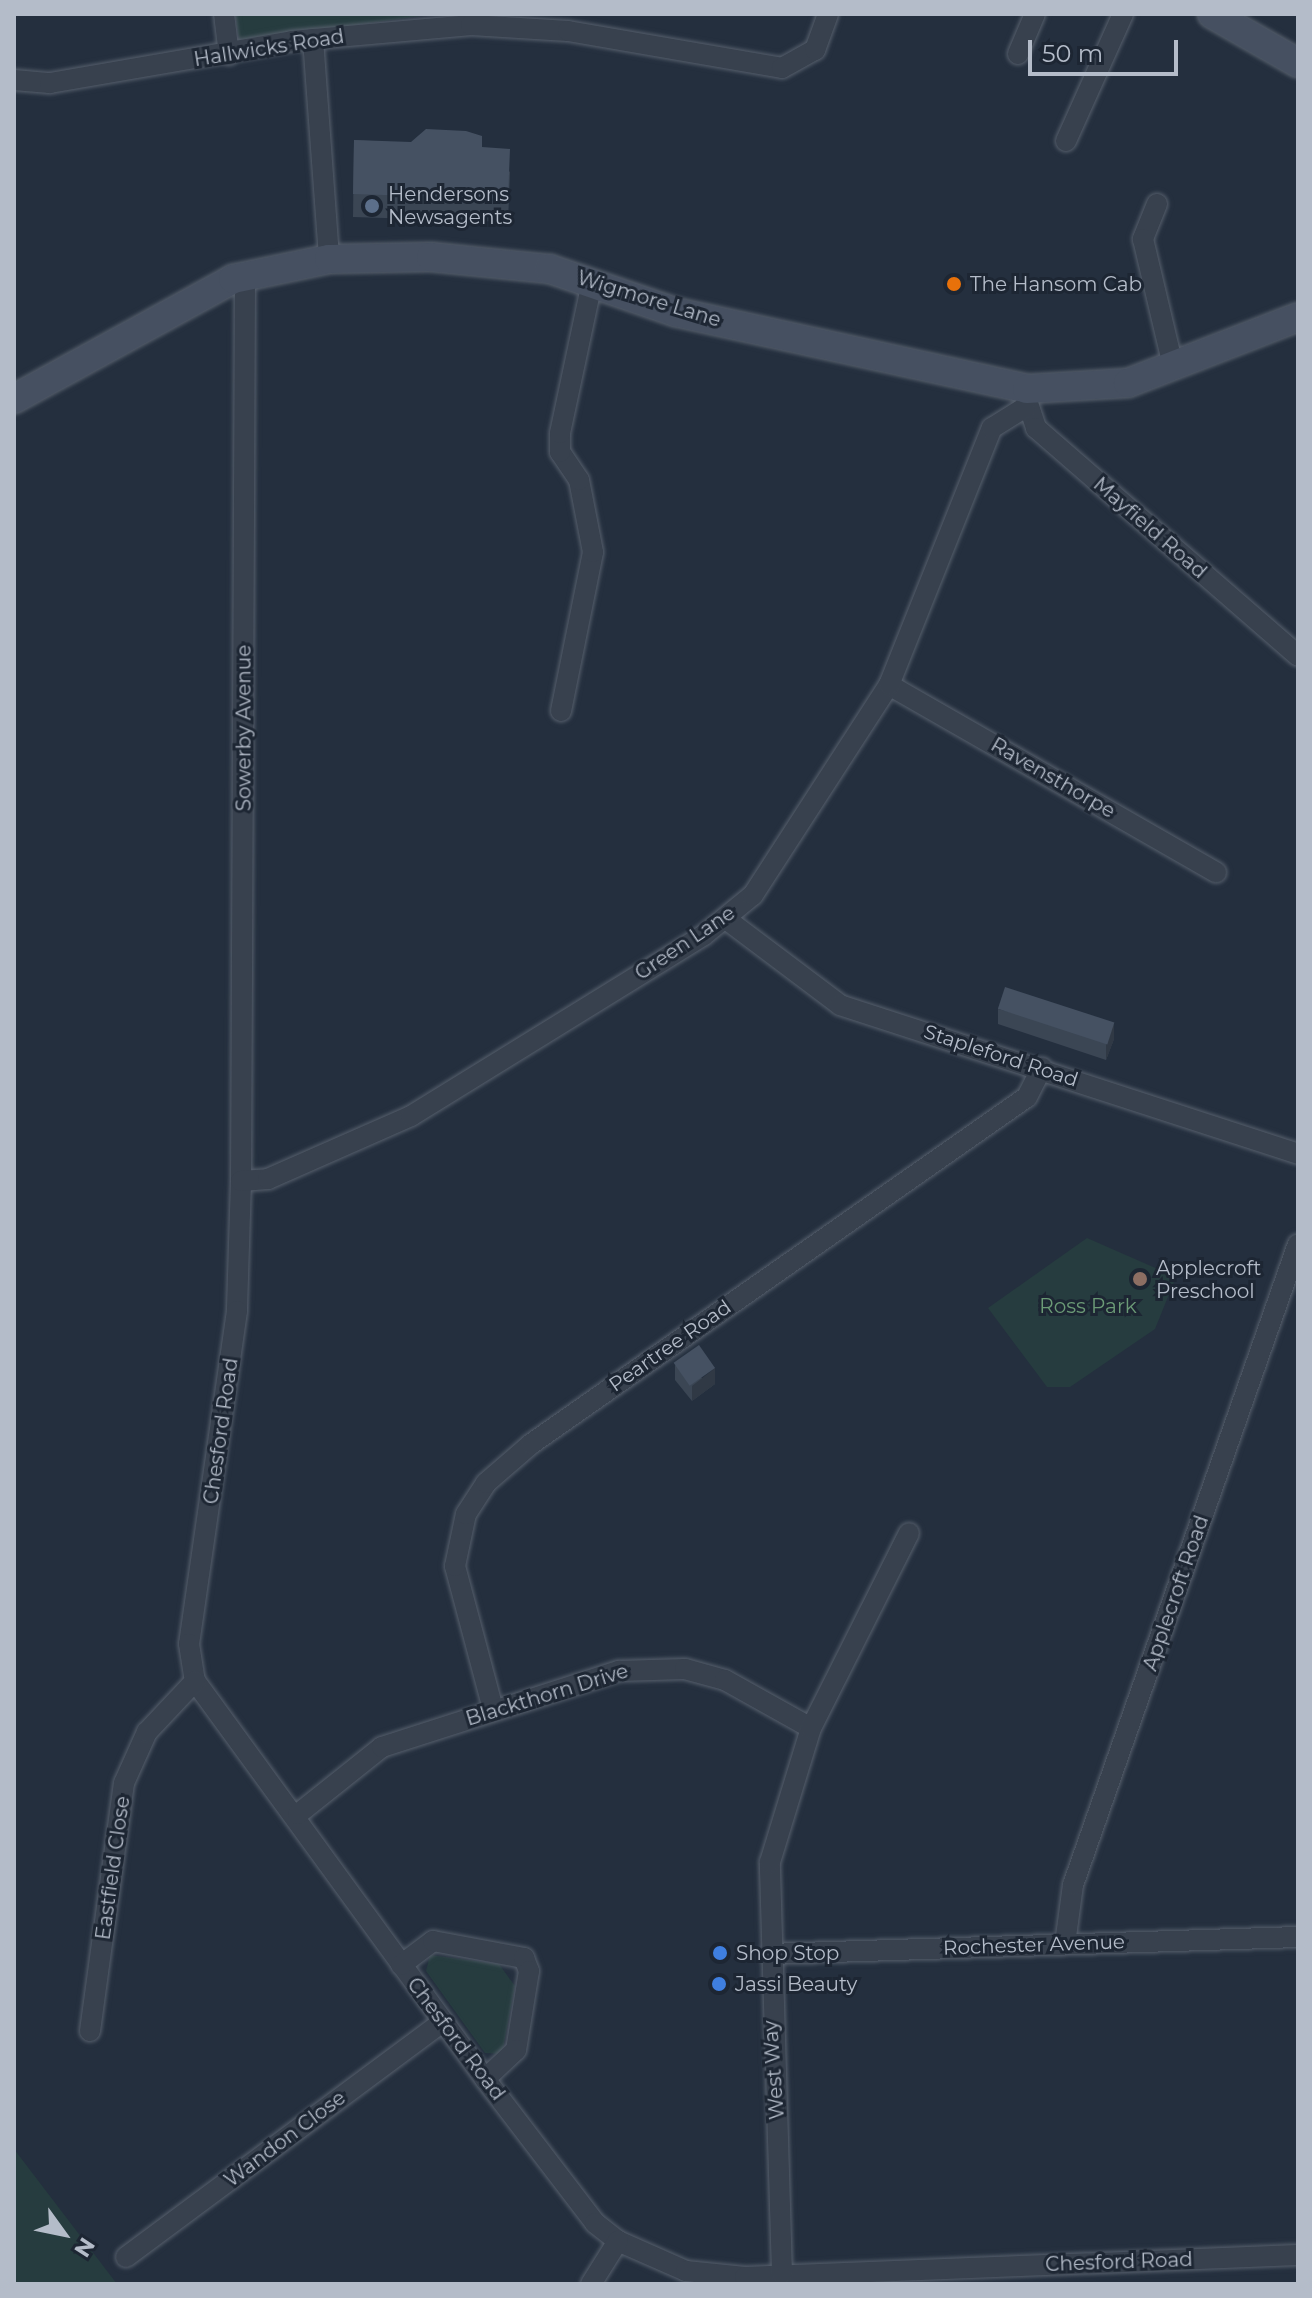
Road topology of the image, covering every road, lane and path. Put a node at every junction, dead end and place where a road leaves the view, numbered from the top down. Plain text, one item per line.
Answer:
1 (224, 14) edge
2 (828, 14) edge
3 (1035, 14) edge
4 (1123, 14) edge
5 (1212, 14) edge
6 (569, 23) edge
7 (313, 39) junction
8 (1018, 54) dead end
9 (229, 55) junction
10 (1298, 63) edge
11 (14, 80) edge
12 (1066, 141) dead end
13 (1157, 204) dead end
14 (329, 259) junction
15 (245, 275) junction
16 (592, 283) junction
17 (1298, 317) edge
18 (1173, 366) junction
19 (1026, 398) junction
20 (14, 399) edge
21 (1298, 656) edge
22 (889, 685) junction
23 (561, 711) dead end
24 (1216, 872) dead end
25 (726, 919) junction
26 (1042, 1068) junction
27 (1298, 1154) edge
28 (241, 1181) junction
29 (1298, 1244) edge
30 (909, 1533) dead end
31 (195, 1681) junction
32 (493, 1709) junction
33 (811, 1728) junction
34 (298, 1814) junction
35 (1298, 1937) edge
36 (1065, 1944) junction
37 (769, 1954) junction
38 (401, 1965) junction
39 (443, 2022) junction
40 (90, 2031) dead end
41 (485, 2079) junction
42 (618, 2241) junction
43 (1298, 2255) edge
44 (126, 2257) dead end
45 (782, 2274) junction
46 (591, 2284) edge

1 - 9 street
2 - 6 street, Hallwicks Road
3 - 8 street
4 - 12 street
5 - 10 street
6 - 7 street, Hallwicks Road
7 - 9 street, Hallwicks Road
7 - 14 street
9 - 11 street, Hallwicks Road
13 - 18 street
14 - 15 street, Wigmore Lane
14 - 16 street, Wigmore Lane
15 - 20 street, Wigmore Lane
15 - 28 street, Sowerby Avenue
16 - 19 street, Wigmore Lane
16 - 23 street
17 - 18 street, Wigmore Lane
18 - 19 street, Wigmore Lane
19 - 21 street, Mayfield Road
19 - 22 street, Green Lane
22 - 24 street, Ravensthorpe
22 - 25 street, Green Lane
25 - 26 street, Stapleford Road
25 - 28 street, Green Lane
26 - 27 street, Stapleford Road
26 - 32 street, Peartree Road
28 - 31 street, Chesford Road
29 - 36 street, Applecroft Road
30 - 33 street, West Way
31 - 34 street, Chesford Road
31 - 40 street, Eastfield Close
32 - 33 street, Blackthorn Drive
32 - 34 street, Blackthorn Drive
33 - 37 street, West Way
34 - 38 street, Chesford Road
35 - 36 street, Rochester Avenue
36 - 37 street, Rochester Avenue
37 - 45 street, West Way
38 - 39 street, Chesford Road
38 - 41 street
39 - 41 street, Chesford Road
39 - 44 street, Wandon Close
41 - 42 street, Chesford Road
42 - 45 street, Chesford Road
42 - 46 street
43 - 45 street, Chesford Road

